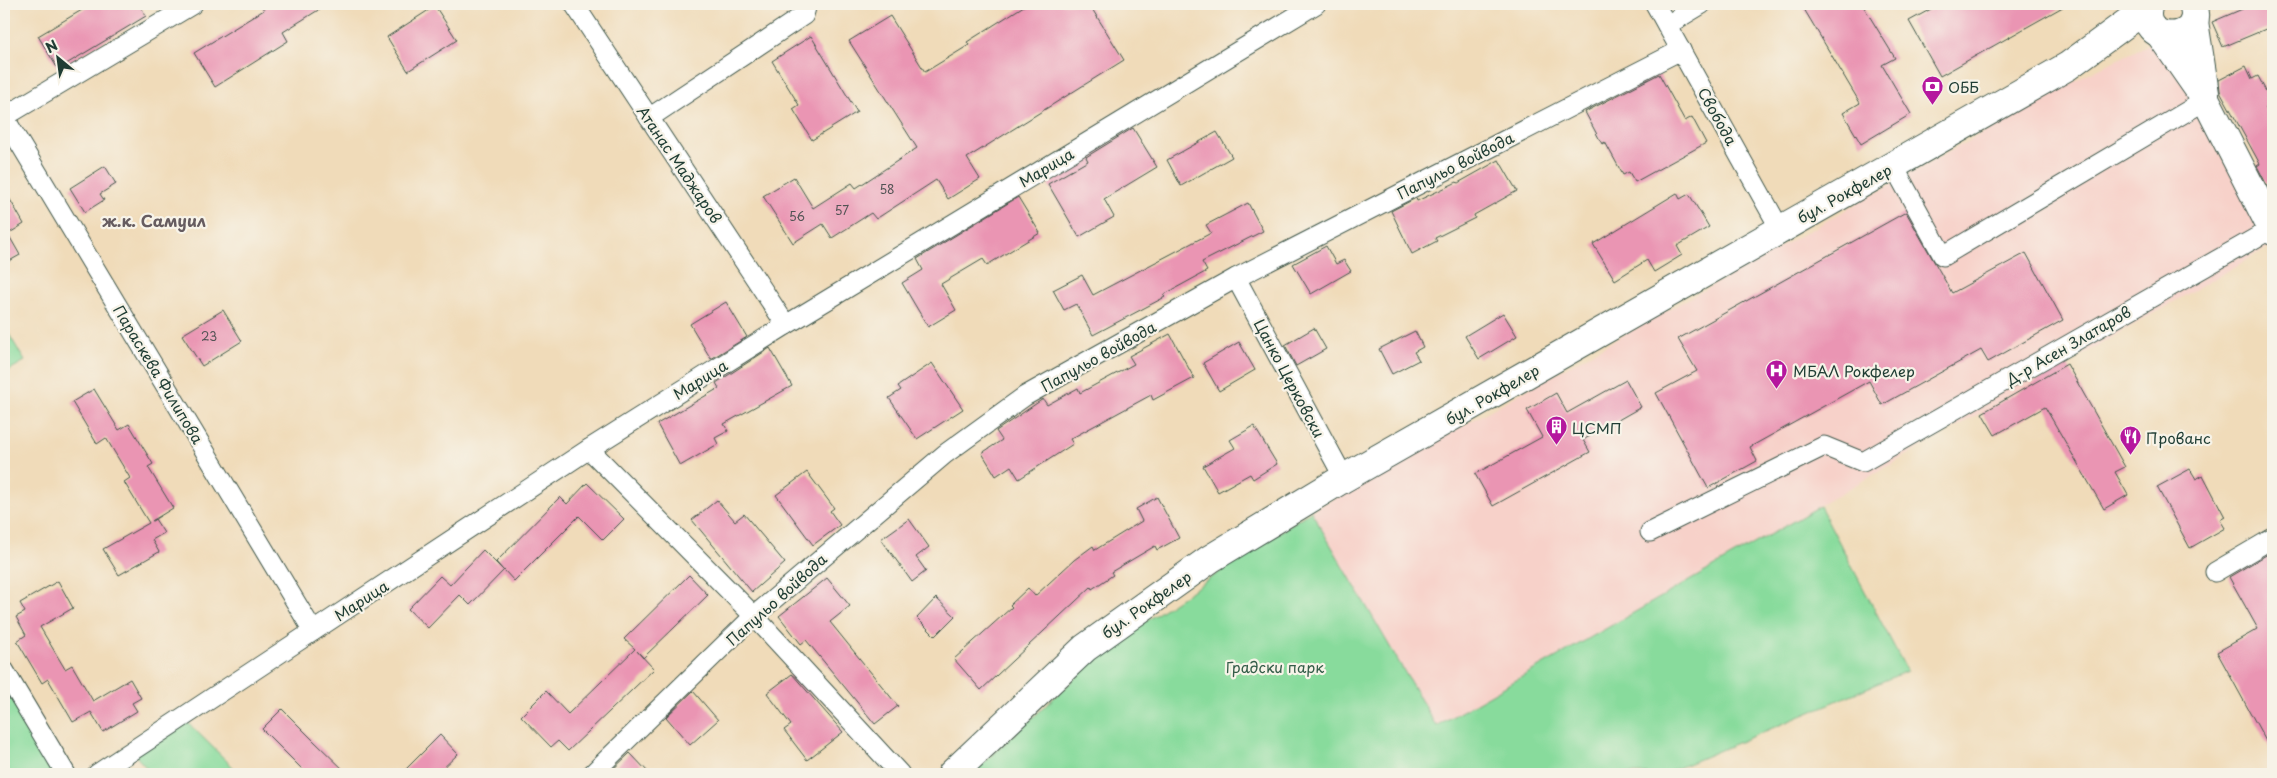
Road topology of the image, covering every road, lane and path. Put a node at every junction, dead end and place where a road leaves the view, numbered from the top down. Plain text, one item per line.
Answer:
1 (192, 4) edge
2 (574, 4) edge
3 (807, 4) edge
4 (1316, 4) edge
5 (1655, 4) edge
6 (1702, 4) edge
7 (2198, 10) edge
8 (2153, 19) edge
9 (1668, 24) junction
10 (1681, 50) junction
11 (2206, 100) junction
12 (4, 117) edge
13 (649, 118) junction
14 (1894, 165) junction
15 (1780, 229) junction
16 (2273, 229) edge
17 (1236, 278) junction
18 (786, 325) junction
19 (589, 448) junction
20 (1344, 478) junction
21 (1650, 532) dead end
22 (2273, 538) edge
23 (2215, 572) dead end
24 (754, 616) junction
25 (313, 631) junction
26 (4, 670) edge
27 (66, 774) edge
28 (98, 774) edge
29 (592, 774) edge
30 (900, 774) edge
31 (952, 774) edge

1 - 12 street
2 - 13 street, Атанас Маджаров
3 - 13 street
4 - 18 street, Марица
5 - 9 street, Свобода
6 - 9 street
7 - 8 main road, бул. Рокфелер
7 - 11 main road
8 - 11 main road
8 - 14 main road, бул. Рокфелер
9 - 10 street, Свобода
10 - 15 street, Свобода
10 - 17 street, Папульо войвода
11 - 14 street
11 - 16 main road
12 - 25 street, Параскева Филипова
13 - 18 street, Атанас Маджаров
14 - 15 main road, бул. Рокфелер
15 - 20 main road, бул. Рокфелер
16 - 21 street, Д-р Асен Златаров
17 - 20 street, Цанко Церковски
17 - 24 street, Папульо войвода
18 - 19 street, Марица
19 - 24 street
19 - 25 street, Марица
20 - 31 main road, бул. Рокфелер
22 - 23 street
24 - 29 street, Папульо войвода
24 - 30 street
25 - 28 street, Марица
26 - 27 street

